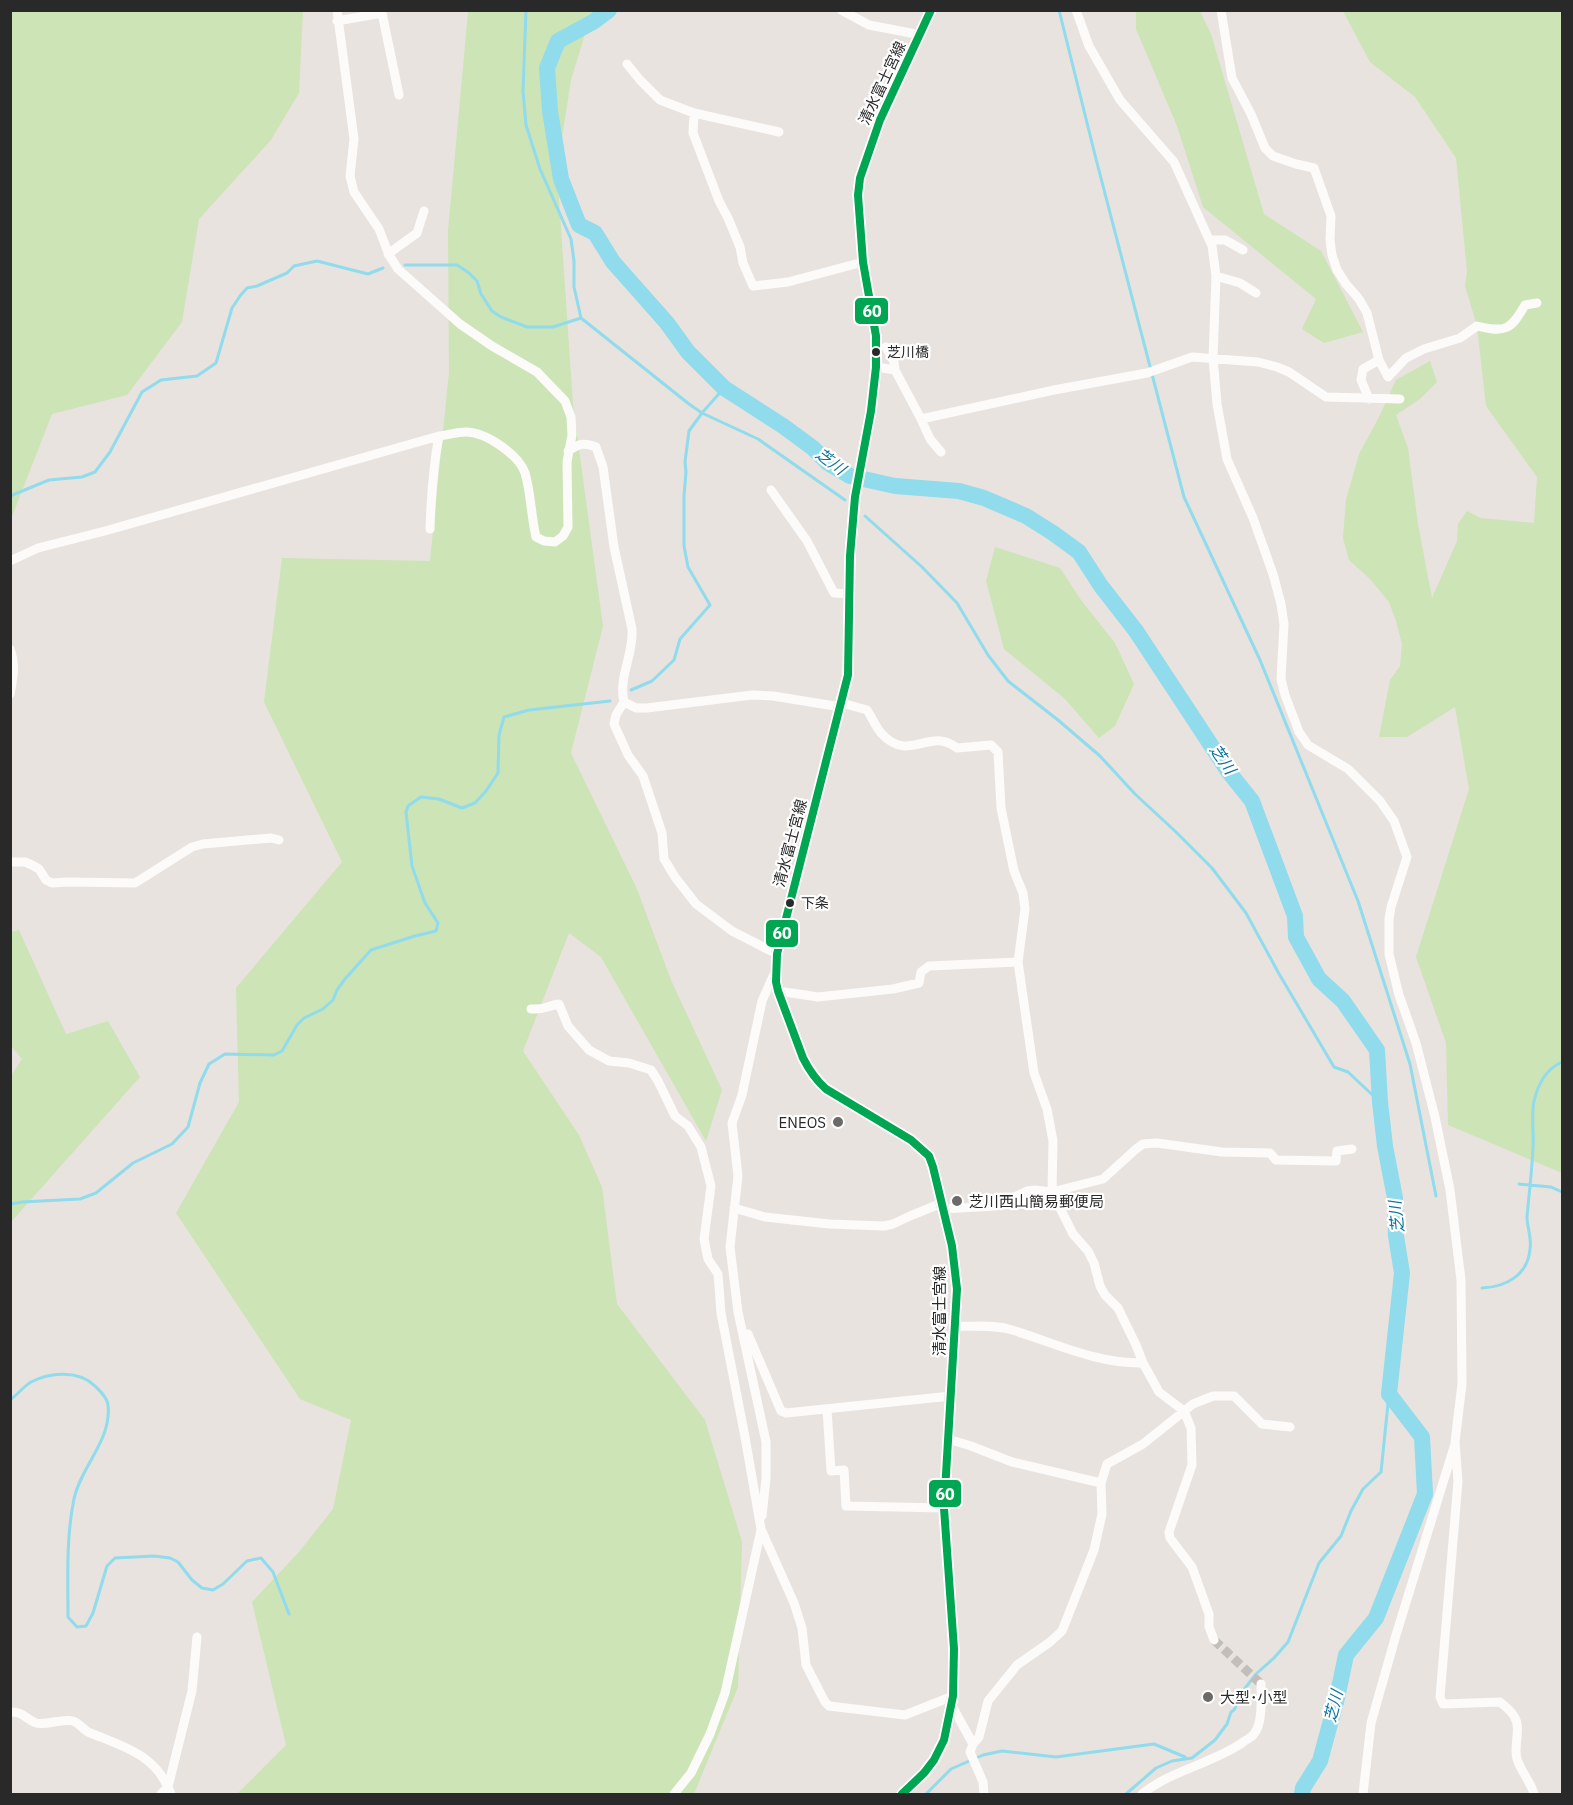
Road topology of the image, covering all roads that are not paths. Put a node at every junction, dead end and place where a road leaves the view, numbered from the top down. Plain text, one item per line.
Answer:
1 (337, 10) edge
2 (841, 10) edge
3 (931, 10) edge
4 (1076, 10) edge
5 (1221, 10) edge
6 (337, 21) junction
7 (921, 35) junction
8 (627, 64) dead end
9 (399, 95) dead end
10 (694, 113) junction
11 (779, 132) dead end
12 (424, 211) dead end
13 (1210, 240) junction
14 (1243, 250) dead end
15 (388, 254) junction
16 (863, 262) junction
17 (1216, 276) junction
18 (1256, 293) dead end
19 (1538, 303) dead end
20 (886, 347) dead end
21 (1214, 358) junction
22 (1379, 360) junction
23 (876, 367) junction
24 (895, 370) junction
25 (1369, 399) junction
26 (1400, 399) dead end
27 (921, 419) junction
28 (439, 436) junction
29 (568, 451) junction
30 (941, 452) dead end
31 (771, 490) dead end
32 (430, 529) dead end
33 (10, 561) edge
34 (849, 594) junction
35 (10, 649) edge
36 (10, 694) edge
37 (624, 702) junction
38 (842, 705) junction
39 (279, 840) dead end
40 (10, 862) edge
41 (777, 954) junction
42 (1018, 962) junction
43 (776, 969) junction
44 (778, 991) junction
45 (531, 1009) dead end
46 (1352, 1149) dead end
47 (1052, 1192) junction
48 (943, 1206) junction
49 (734, 1208) junction
50 (741, 1321) junction
51 (956, 1326) junction
52 (1143, 1363) junction
53 (951, 1396) junction
54 (827, 1409) junction
55 (1184, 1411) junction
56 (1290, 1427) dead end
57 (948, 1439) junction
58 (1455, 1442) junction
59 (1101, 1484) junction
60 (944, 1508) junction
61 (761, 1529) junction
62 (197, 1637) dead end
63 (1214, 1640) tunnel mouth
64 (1261, 1684) dead end
65 (953, 1701) junction
66 (10, 1712) edge
67 (972, 1748) junction
68 (167, 1792) edge
69 (674, 1794) edge
70 (902, 1794) edge
71 (984, 1794) edge
72 (1142, 1794) edge
73 (1363, 1794) edge
74 (1534, 1794) edge

1 - 6 street
2 - 7 street
3 - 7 main road, 清水富士宮線
4 - 13 street
5 - 22 street
6 - 9 street
6 - 15 street
7 - 16 main road, 清水富士宮線
8 - 10 street
10 - 11 street
10 - 16 street
12 - 15 street
13 - 14 street
13 - 17 street
15 - 29 street
16 - 23 main road, 清水富士宮線
17 - 18 street
17 - 21 street
19 - 22 street
20 - 24 street
21 - 25 street
21 - 27 street
21 - 58 street
22 - 25 street
23 - 24 street
23 - 34 main road, 清水富士宮線
24 - 27 street
25 - 26 street
27 - 30 street
28 - 29 street
28 - 32 street
28 - 33 street
29 - 37 street
31 - 34 street
34 - 38 main road, 清水富士宮線
35 - 36 street
37 - 38 street
37 - 41 street
38 - 41 main road, 清水富士宮線
38 - 42 street
39 - 40 street
41 - 43 main road, 清水富士宮線
42 - 44 street
42 - 47 street
43 - 44 main road, 清水富士宮線
43 - 49 street
44 - 48 main road, 清水富士宮線
45 - 61 street
46 - 47 street
47 - 48 street
47 - 52 street
48 - 49 street
48 - 51 main road, 清水富士宮線
49 - 50 street
50 - 54 street
50 - 61 street
51 - 52 street
51 - 53 main road, 清水富士宮線
52 - 55 street
53 - 54 street
53 - 57 main road, 清水富士宮線
54 - 60 street
55 - 56 street
55 - 59 street
55 - 63 street
57 - 59 street
57 - 60 main road, 清水富士宮線
58 - 73 street
58 - 74 street
59 - 67 street
60 - 65 main road, 清水富士宮線
61 - 65 street
61 - 69 street
62 - 68 street
64 - 72 street
65 - 67 street
65 - 70 main road, 清水富士宮線
66 - 68 street
67 - 71 street

